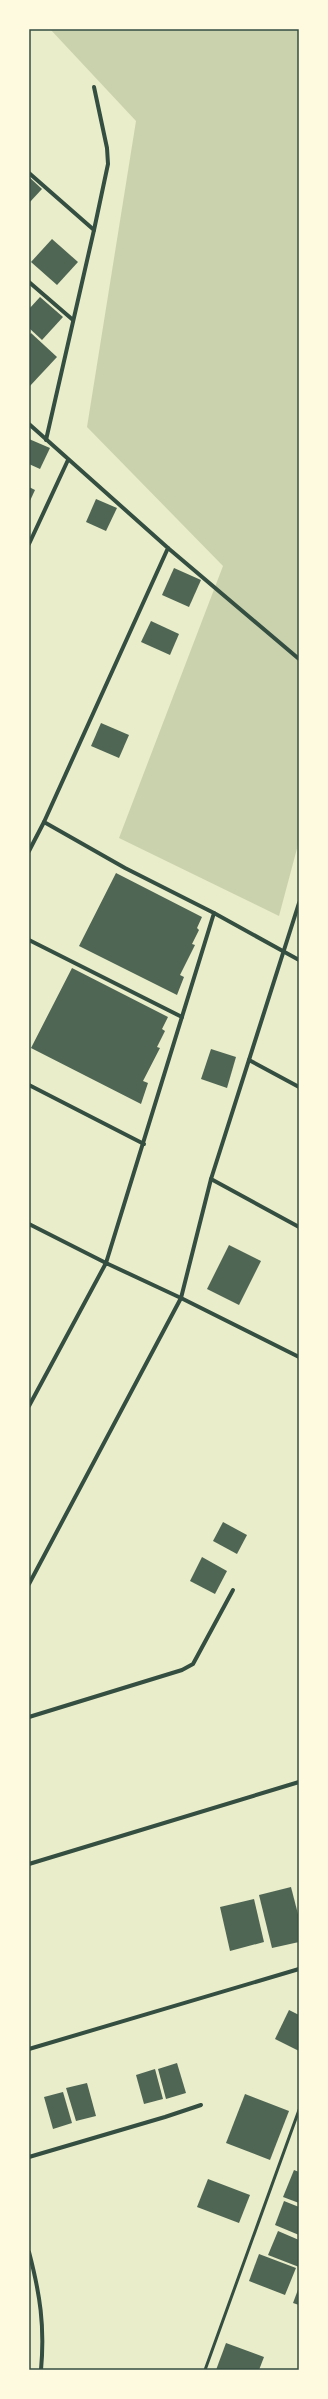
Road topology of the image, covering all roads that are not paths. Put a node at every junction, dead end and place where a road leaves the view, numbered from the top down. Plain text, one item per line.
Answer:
1 (94, 87) dead end
2 (29, 173) edge
3 (94, 230) junction
4 (29, 282) edge
5 (73, 320) junction
6 (29, 424) edge
7 (46, 440) junction
8 (68, 460) junction
9 (29, 544) edge
10 (168, 548) junction
11 (299, 659) edge
12 (44, 822) junction
13 (29, 851) edge
14 (299, 903) edge
15 (214, 913) junction
16 (29, 940) edge
17 (284, 952) junction
18 (299, 960) edge
19 (182, 1017) junction
20 (249, 1060) junction
21 (29, 1085) edge
22 (299, 1087) edge
23 (144, 1144) junction
24 (211, 1180) junction
25 (29, 1224) edge
26 (299, 1227) edge
27 (106, 1263) junction
28 (181, 1298) junction
29 (299, 1357) edge
30 (29, 1406) edge
31 (29, 1584) edge
32 (233, 1590) dead end
33 (29, 1717) edge
34 (299, 1782) edge
35 (29, 1864) edge
36 (299, 1969) edge
37 (29, 2049) edge
38 (201, 2105) dead end
39 (299, 2110) edge
40 (29, 2157) edge
41 (29, 2252) edge
42 (41, 2370) edge
43 (205, 2370) edge

1 - 3 street
2 - 3 street
3 - 5 street
4 - 5 street
5 - 7 street
6 - 7 street
7 - 8 street
8 - 9 street
8 - 10 street
10 - 11 street
10 - 12 street
12 - 13 street
12 - 15 street
14 - 17 street
15 - 17 street
15 - 19 street
16 - 19 street
17 - 18 street
17 - 20 street
19 - 23 street
20 - 22 street
20 - 24 street
21 - 23 street
23 - 27 street
24 - 26 street
24 - 28 street
25 - 27 street
27 - 28 street
27 - 30 street
28 - 29 street
28 - 31 street
32 - 33 street
34 - 35 street
36 - 37 street
38 - 40 street
39 - 43 lane
41 - 42 street

